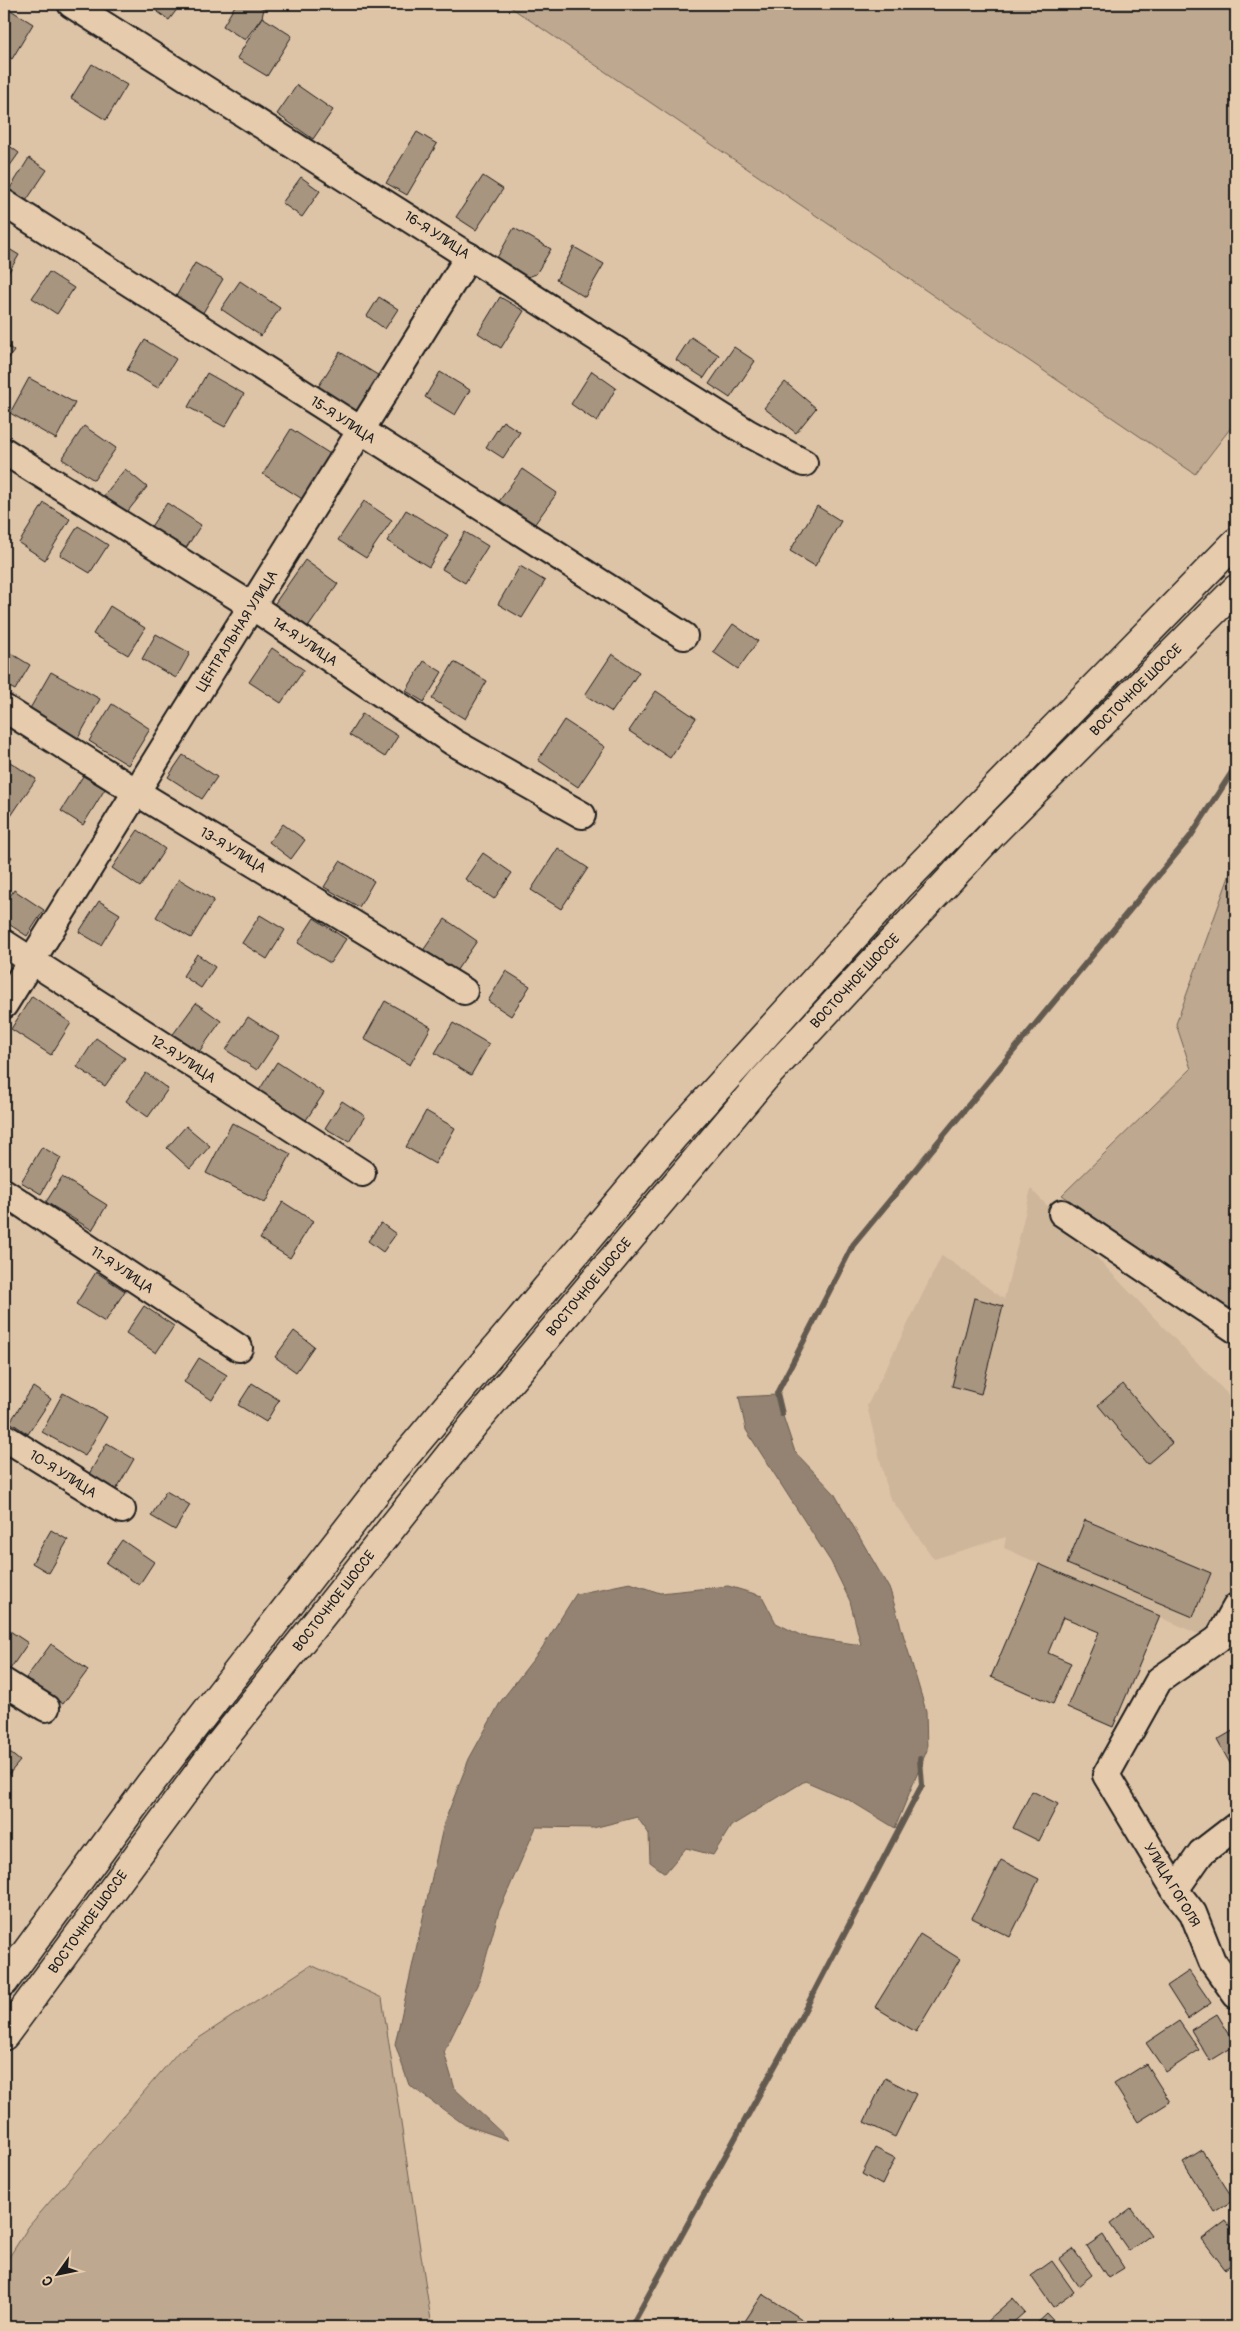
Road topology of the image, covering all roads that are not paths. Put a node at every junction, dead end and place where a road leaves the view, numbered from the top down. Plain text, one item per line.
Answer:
1 (71, 4) edge
2 (4, 203) edge
3 (470, 256) junction
4 (360, 432) junction
5 (4, 451) edge
6 (804, 464) dead end
7 (1236, 542) edge
8 (1236, 589) edge
9 (252, 606) junction
10 (684, 636) dead end
11 (4, 708) edge
12 (138, 792) junction
13 (582, 815) dead end
14 (4, 943) edge
15 (32, 960) junction
16 (464, 991) dead end
17 (4, 1005) edge
18 (362, 1173) dead end
19 (4, 1192) edge
20 (1062, 1213) dead end
21 (1236, 1330) edge
22 (240, 1348) dead end
23 (4, 1437) edge
24 (122, 1510) dead end
25 (1236, 1607) edge
26 (4, 1682) edge
27 (46, 1708) dead end
28 (1236, 1826) edge
29 (1175, 1890) junction
30 (4, 1982) edge
31 (1236, 1995) edge
32 (4, 2036) edge

1 - 3 street, 16-Я УЛИЦА
2 - 4 street, 15-Я УЛИЦА
3 - 4 street, ЦЕНТРАЛЬНАЯ УЛИЦА
3 - 6 street, 16-Я УЛИЦА
4 - 9 street, ЦЕНТРАЛЬНАЯ УЛИЦА
4 - 10 street, 15-Я УЛИЦА
5 - 9 street, 14-Я УЛИЦА
7 - 30 highway
8 - 32 highway, ВОСТОЧНОЕ ШОССЕ
9 - 12 street, ЦЕНТРАЛЬНАЯ УЛИЦА
9 - 13 street, 14-Я УЛИЦА
11 - 12 street, 13-Я УЛИЦА
12 - 15 street, ЦЕНТРАЛЬНАЯ УЛИЦА
12 - 16 street, 13-Я УЛИЦА
14 - 15 street, 12-Я УЛИЦА
15 - 17 street, ЦЕНТРАЛЬНАЯ УЛИЦА
15 - 18 street, 12-Я УЛИЦА
19 - 22 street, 11-Я УЛИЦА
20 - 21 street
23 - 24 street, 10-Я УЛИЦА
25 - 29 street, УЛИЦА ГОГОЛЯ
26 - 27 street
28 - 29 street
29 - 31 street, УЛИЦА ГОГОЛЯ

